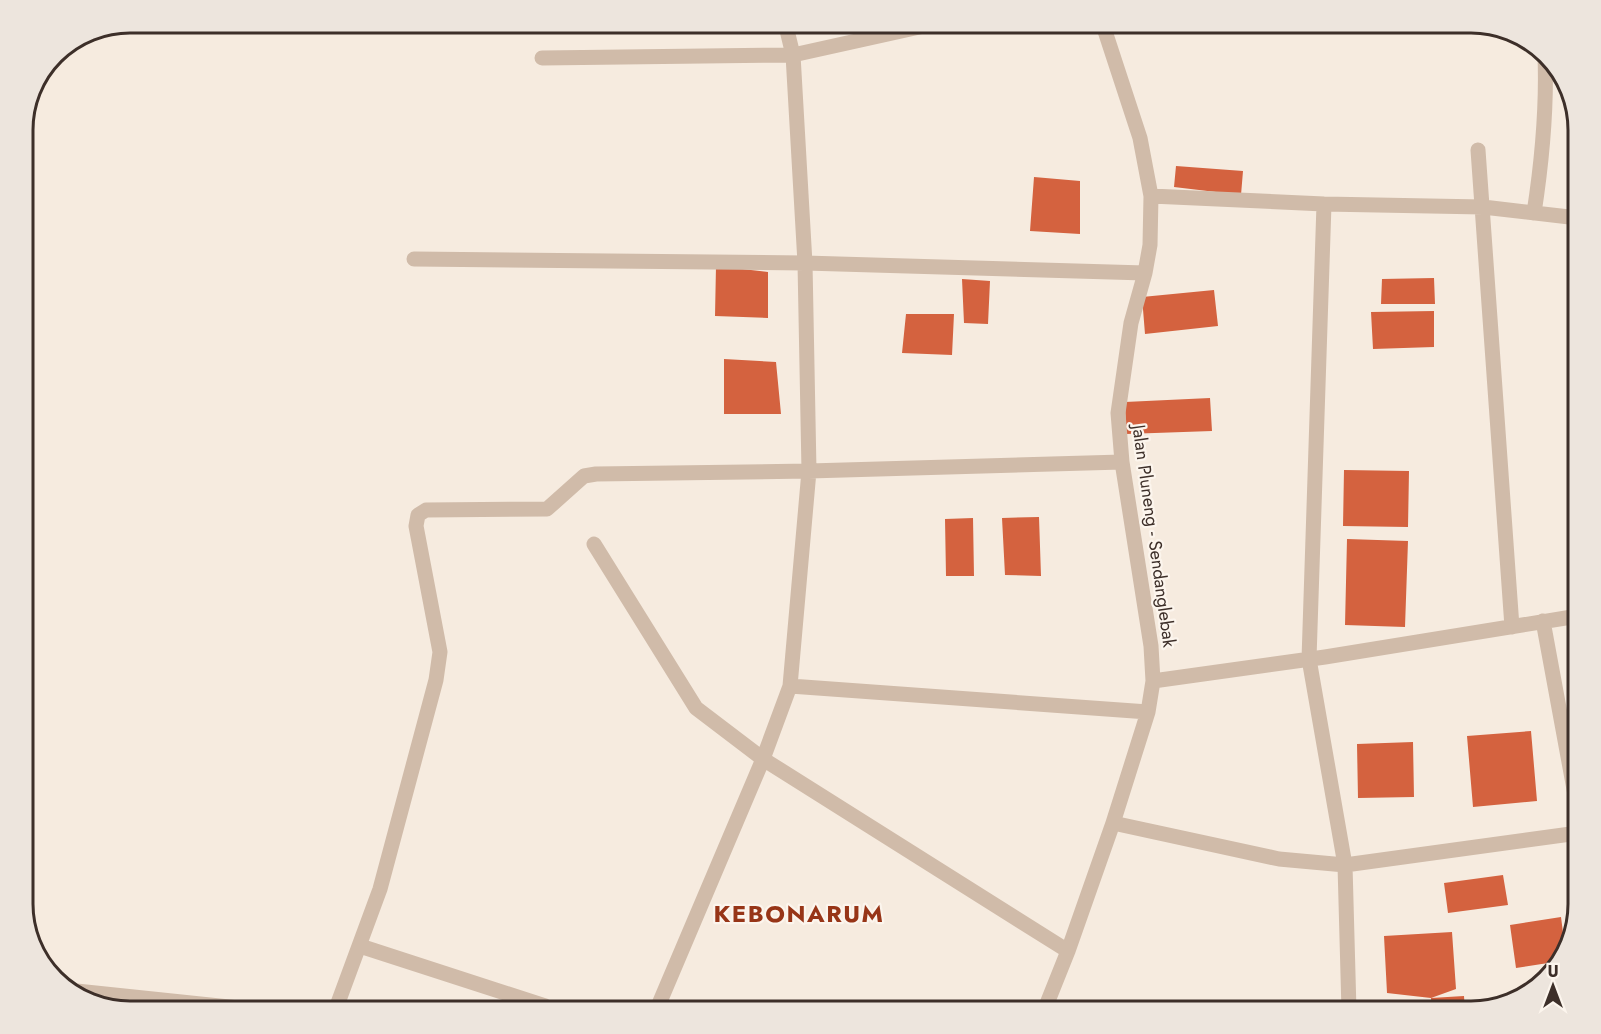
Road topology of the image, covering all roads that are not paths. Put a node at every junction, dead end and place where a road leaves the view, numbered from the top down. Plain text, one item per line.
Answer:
1 (788, 33) edge
2 (892, 33) edge
3 (1106, 33) edge
4 (793, 55) junction
5 (542, 58) dead end
6 (1545, 68) edge
7 (1478, 150) dead end
8 (1151, 196) junction
9 (1324, 204) junction
10 (1482, 207) junction
11 (1534, 213) junction
12 (1568, 217) edge
13 (414, 259) dead end
14 (805, 262) junction
15 (1145, 273) junction
16 (1122, 462) junction
17 (809, 471) junction
18 (594, 544) dead end
19 (1568, 617) edge
20 (1543, 621) junction
21 (1512, 627) junction
22 (1309, 659) junction
23 (1153, 681) junction
24 (790, 686) junction
25 (1148, 712) junction
26 (1568, 757) edge
27 (763, 759) junction
28 (1113, 823) junction
29 (1568, 834) edge
30 (1345, 865) junction
31 (360, 946) junction
32 (1068, 951) junction
33 (90, 992) edge
34 (172, 1001) edge
35 (339, 1001) edge
36 (530, 1001) edge
37 (660, 1001) edge
38 (1048, 1001) edge
39 (1349, 1001) edge

1 - 4 street
2 - 4 street
3 - 8 street, Jalan Pluneng - Sendanglebak
4 - 5 street
4 - 14 street
6 - 11 street
7 - 10 street
8 - 9 street
8 - 15 street, Jalan Pluneng - Sendanglebak
9 - 10 street
9 - 22 street
10 - 11 street
10 - 21 street
11 - 12 street
13 - 14 street
14 - 15 street
14 - 17 street
15 - 16 street, Jalan Pluneng - Sendanglebak
16 - 17 street
16 - 23 street, Jalan Pluneng - Sendanglebak
17 - 24 street
17 - 31 street
18 - 27 street
19 - 20 street
20 - 21 street
20 - 26 street
21 - 22 street
22 - 23 street
22 - 30 street
23 - 25 street, Jalan Pluneng - Sendanglebak
24 - 25 street
24 - 27 street
25 - 28 street, Jalan Pluneng - Sendanglebak
27 - 32 street
27 - 37 street
28 - 30 street
28 - 32 street, Jalan Pluneng - Sendanglebak
29 - 30 street
30 - 39 street
31 - 35 street
31 - 36 street
32 - 38 street, Jalan Pluneng - Sendanglebak
33 - 34 street

